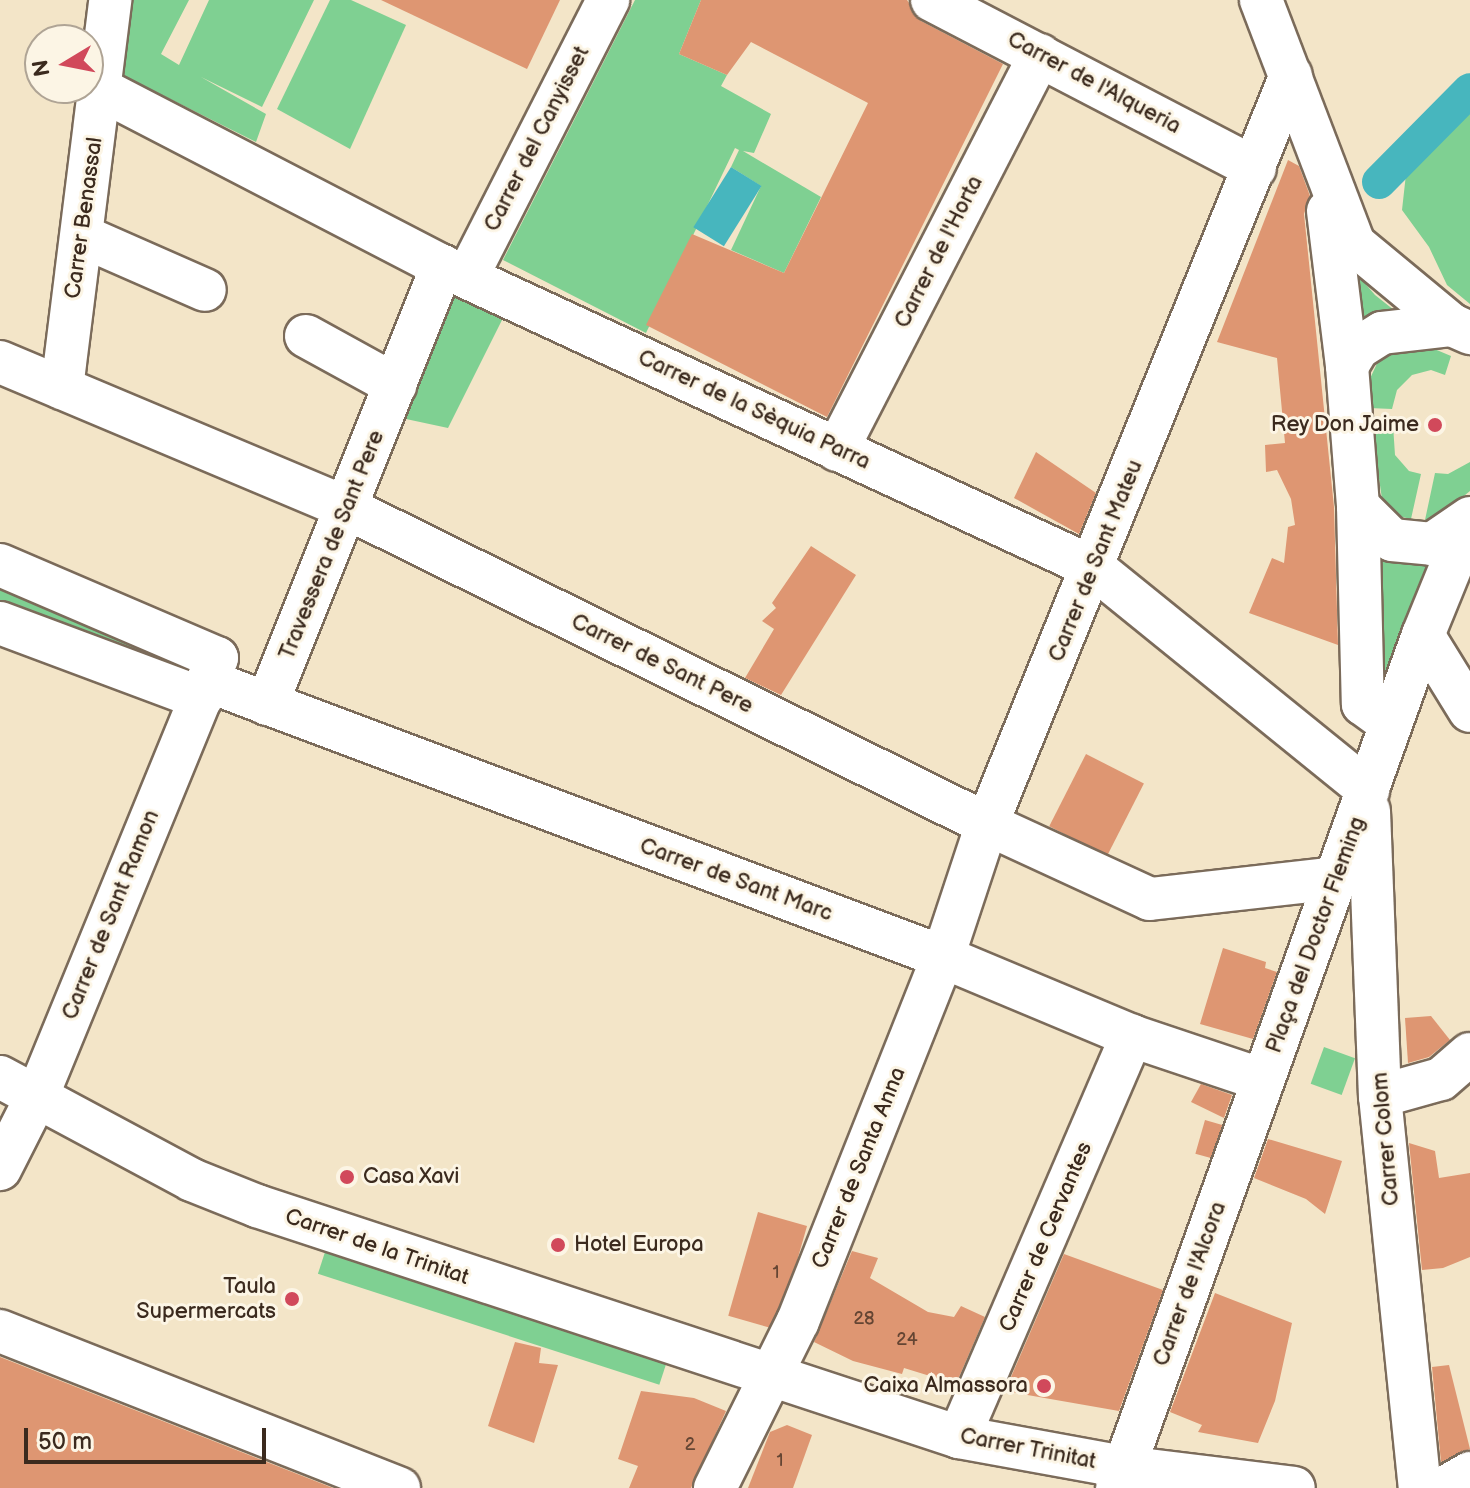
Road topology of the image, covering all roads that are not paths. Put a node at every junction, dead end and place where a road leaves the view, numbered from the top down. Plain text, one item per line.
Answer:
1 (110, 0) edge
2 (608, 0) edge
3 (932, 0) edge
4 (1261, 0) edge
5 (1040, 55) junction
6 (104, 68) edge
7 (1291, 75) junction
8 (104, 91) edge
9 (100, 104) edge
10 (1321, 158) junction
11 (1255, 168) junction
12 (82, 236) junction
13 (469, 278) junction
14 (205, 290) dead end
15 (1461, 329) edge
16 (306, 336) dead end
17 (0, 362) edge
18 (1347, 366) junction
19 (395, 385) junction
20 (62, 388) junction
21 (837, 450) junction
22 (1358, 506) junction
23 (349, 509) junction
24 (1470, 519) edge
25 (0, 565) edge
26 (1094, 568) junction
27 (0, 623) edge
28 (1423, 635) junction
29 (208, 679) junction
30 (267, 704) junction
31 (1470, 711) edge
32 (1391, 724) junction
33 (1368, 790) junction
34 (987, 824) junction
35 (1336, 878) junction
36 (943, 957) junction
37 (1132, 1036) junction
38 (1470, 1054) edge
39 (0, 1077) edge
40 (1263, 1080) junction
41 (37, 1096) junction
42 (1380, 1096) junction
43 (0, 1169) edge
44 (0, 1331) edge
45 (770, 1377) junction
46 (959, 1437) junction
47 (1470, 1473) edge
48 (1121, 1478) edge
49 (399, 1488) edge
50 (715, 1488) edge
51 (1294, 1488) edge
52 (1420, 1488) edge
53 (1444, 1488) edge

1 - 6 street, Carrer Benassal
2 - 13 street, Carrer del Canyisset
3 - 5 street, Carrer de l'Alqueria
4 - 7 street
5 - 11 street, Carrer de l'Alqueria
5 - 21 street, Carrer de l'Horta
7 - 10 street
7 - 11 street, Carrer de Sant Mateu
8 - 13 street, Carrer de la Sèquia Parra
9 - 12 street, Carrer Benassal
10 - 11 street
10 - 15 street
10 - 18 street
11 - 26 street, Carrer de Sant Mateu
12 - 14 street
12 - 20 street, Carrer Benassal
13 - 19 street, Travessera de Sant Pere
13 - 21 street, Carrer de la Sèquia Parra
15 - 18 street
16 - 19 street
17 - 20 street, Carrer de Sant Pere
18 - 22 street
19 - 23 street, Travessera de Sant Pere
20 - 23 street, Carrer de Sant Pere
21 - 26 street, Carrer de la Sèquia Parra
22 - 24 street
22 - 32 street
23 - 30 street, Travessera de Sant Pere
23 - 34 street, Carrer de Sant Pere
24 - 28 street, Plaça del Doctor Fleming
25 - 29 street, Carrer de Sant Marc
26 - 33 street, Carrer de la Sèquia Parra
26 - 34 street, Carrer de Sant Mateu
27 - 29 street, Carrer de Sant Marc
28 - 31 street
28 - 32 street, Plaça del Doctor Fleming
29 - 30 street, Carrer de Sant Marc
29 - 41 street, Carrer de Sant Ramon
30 - 36 street, Carrer de Sant Marc
32 - 33 street, Plaça del Doctor Fleming
33 - 35 street, Plaça del Doctor Fleming
33 - 42 street, Carrer Colom
34 - 35 street, Carrer de Sant Pere
34 - 36 street, Carrer de Sant Mateu
35 - 40 street, Plaça del Doctor Fleming
36 - 37 street, Carrer de Sant Marc
36 - 45 street, Carrer de Santa Anna
37 - 40 street, Carrer de Sant Marc
37 - 46 street, Carrer de Cervantes
38 - 42 street
39 - 41 street, Carrer de la Trinitat
40 - 48 street, Carrer de l'Alcora
41 - 43 street, Carrer de Sant Ramon
41 - 45 street, Carrer de la Trinitat
42 - 52 street, Carrer Colom
44 - 49 street
45 - 46 street, Carrer Trinitat
45 - 50 street, Carrer de Santa Anna
46 - 48 street, Carrer Trinitat
47 - 53 street
48 - 51 street, Carrer Trinitat

